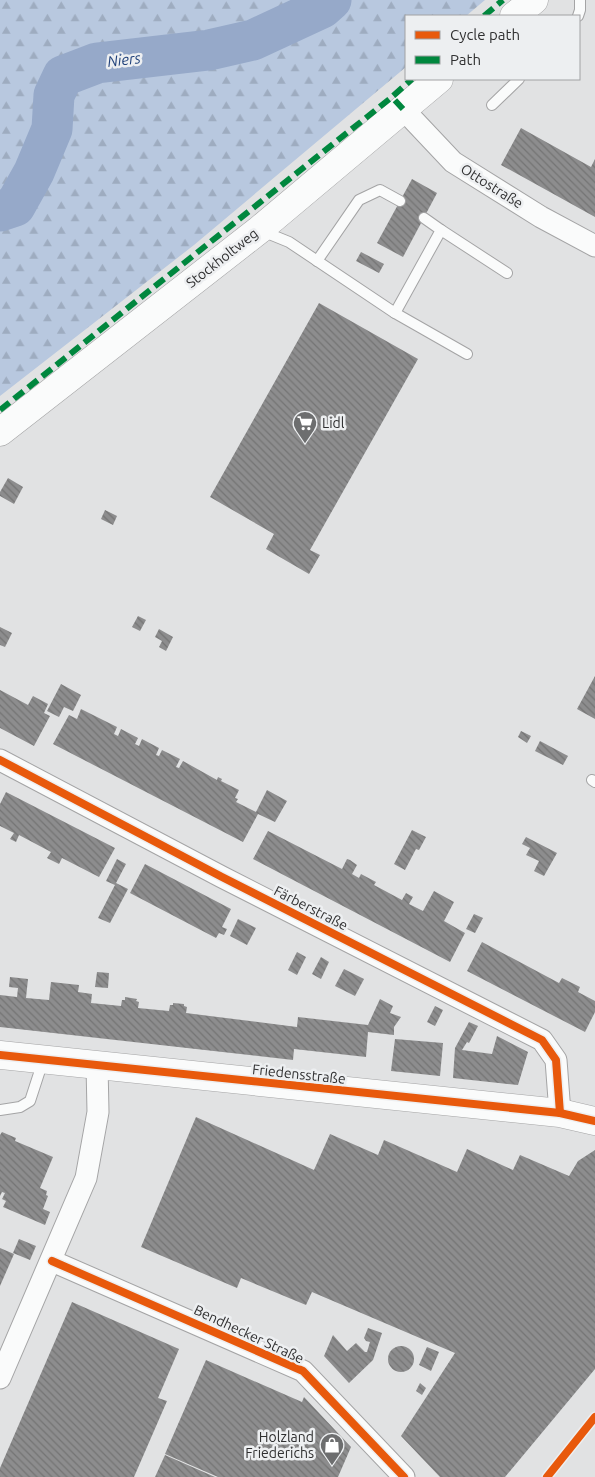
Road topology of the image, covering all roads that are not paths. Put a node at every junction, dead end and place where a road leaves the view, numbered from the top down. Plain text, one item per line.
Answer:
1 (534, 0) edge
2 (580, 0) edge
3 (515, 15) edge
4 (578, 15) edge
5 (439, 80) edge
6 (518, 80) edge
7 (492, 105) dead end
8 (403, 109) junction
9 (400, 201) dead end
10 (424, 218) dead end
11 (259, 230) junction
12 (441, 230) junction
13 (595, 246) edge
14 (317, 261) junction
15 (507, 273) dead end
16 (395, 314) junction
17 (467, 354) dead end
18 (0, 432) edge
19 (0, 760) edge
20 (0, 1056) edge
21 (44, 1060) junction
22 (97, 1065) junction
23 (0, 1110) edge
24 (560, 1113) junction
25 (595, 1121) edge
26 (52, 1260) junction
27 (0, 1378) edge
28 (404, 1477) edge

1 - 3 main road
2 - 4 lane
5 - 8 main road, Stockholtweg
6 - 7 lane
8 - 11 main road, Stockholtweg
8 - 13 street, Ottostraße
9 - 14 lane
10 - 12 lane
11 - 14 lane
11 - 18 main road, Stockholtweg
12 - 15 lane
12 - 16 lane
14 - 16 lane
16 - 17 lane
19 - 24 street, Färberstraße
20 - 21 main road, Friedensstraße
21 - 22 main road, Friedensstraße
21 - 23 lane
22 - 24 main road, Friedensstraße
22 - 26 street
24 - 25 main road, Friedensstraße
26 - 27 street
26 - 28 street, Bendhecker Straße

